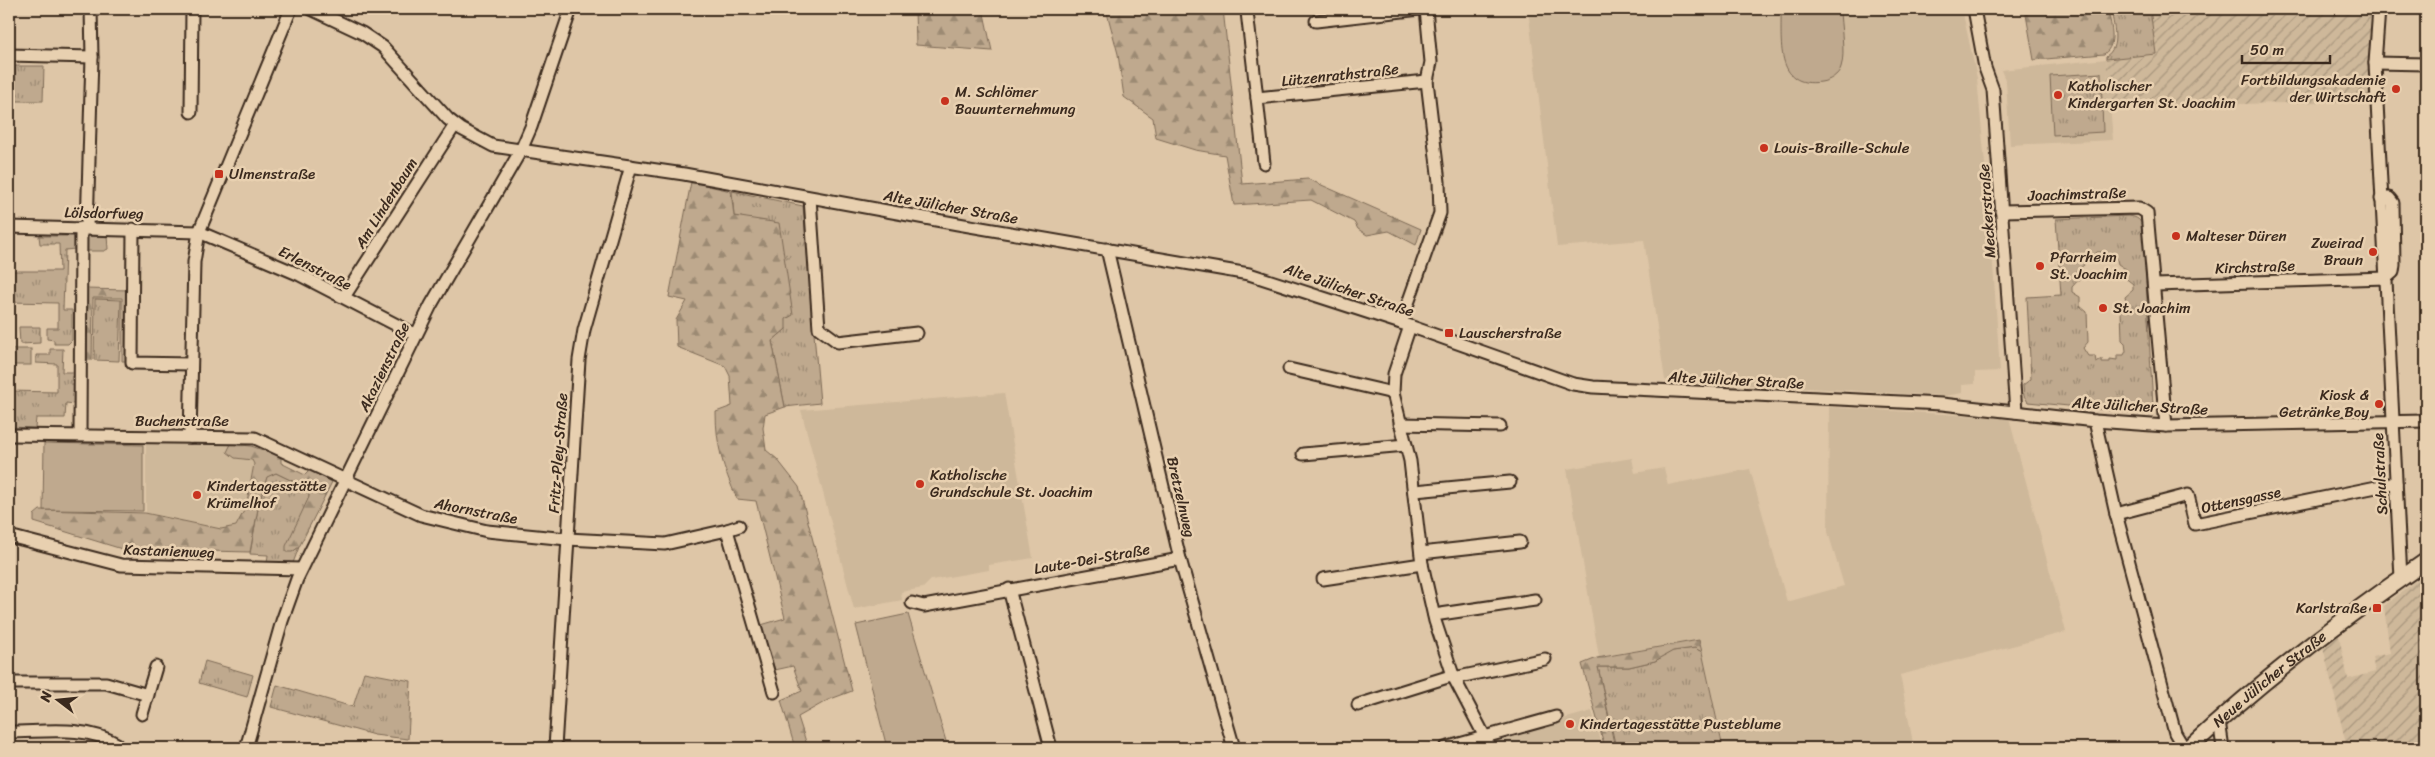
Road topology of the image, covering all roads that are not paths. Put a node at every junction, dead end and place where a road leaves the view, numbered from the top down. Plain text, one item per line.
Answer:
1 (91, 9) edge
2 (192, 9) edge
3 (291, 9) edge
4 (311, 9) edge
5 (571, 9) edge
6 (1420, 9) edge
7 (1426, 9) edge
8 (1974, 9) edge
9 (2379, 9) edge
10 (1247, 12) dead end
11 (1316, 21) dead end
12 (9, 55) edge
13 (92, 57) junction
14 (2375, 63) junction
15 (2426, 64) edge
16 (1427, 81) junction
17 (1257, 98) junction
18 (191, 112) dead end
19 (456, 125) junction
20 (521, 150) junction
21 (1264, 163) dead end
22 (631, 166) junction
23 (810, 198) junction
24 (2001, 211) junction
25 (9, 226) edge
26 (84, 228) junction
27 (133, 229) junction
28 (199, 232) junction
29 (1107, 249) junction
30 (2386, 278) junction
31 (2155, 285) junction
32 (344, 297) junction
33 (1406, 325) junction
34 (917, 333) dead end
35 (416, 335) junction
36 (191, 364) junction
37 (1289, 369) dead end
38 (1393, 393) junction
39 (2016, 412) junction
40 (2094, 421) junction
41 (2426, 421) edge
42 (2392, 422) junction
43 (1400, 424) junction
44 (1500, 426) dead end
45 (2166, 426) junction
46 (9, 435) edge
47 (80, 436) junction
48 (190, 437) junction
49 (1406, 445) junction
50 (1303, 454) dead end
51 (346, 480) junction
52 (1510, 482) dead end
53 (2396, 483) junction
54 (1415, 490) junction
55 (2116, 514) junction
56 (739, 526) dead end
57 (727, 530) junction
58 (9, 536) edge
59 (567, 539) junction
60 (1520, 542) dead end
61 (1180, 559) junction
62 (1421, 559) junction
63 (2426, 561) edge
64 (302, 569) junction
65 (2401, 578) junction
66 (1323, 579) dead end
67 (1009, 589) junction
68 (1535, 600) dead end
69 (912, 603) dead end
70 (1434, 615) junction
71 (1545, 659) dead end
72 (156, 668) dead end
73 (1454, 676) junction
74 (9, 683) edge
75 (774, 692) dead end
76 (148, 694) junction
77 (1358, 705) dead end
78 (142, 714) dead end
79 (1556, 717) dead end
80 (2219, 721) junction
81 (9, 732) edge
82 (1487, 743) edge
83 (117, 744) dead end
84 (246, 748) edge
85 (555, 748) edge
86 (1051, 748) edge
87 (1234, 748) edge
88 (1445, 748) edge
89 (2184, 748) edge
90 (2189, 748) edge
91 (2223, 748) edge

1 - 13 street
2 - 18 street
3 - 28 street
4 - 19 street, Alte Jülicher Straße
5 - 20 street, Akazienstraße
6 - 11 street
7 - 16 street
8 - 24 street, Meckerstraße
9 - 14 street, Schulstraße
10 - 17 street
12 - 13 street
13 - 26 street
14 - 15 street
14 - 30 street, Schulstraße
16 - 17 street, Lützenrathstraße
16 - 33 street
17 - 21 street
19 - 20 street, Alte Jülicher Straße
19 - 32 street, Am Lindenbaum
20 - 22 street, Alte Jülicher Straße
20 - 35 street, Akazienstraße
22 - 23 street, Alte Jülicher Straße
22 - 59 street, Fritz-Pley-Straße
23 - 29 street, Alte Jülicher Straße
23 - 34 street
24 - 31 street, Joachimstraße
24 - 39 street, Meckerstraße
25 - 26 street, Lölsdorfweg
26 - 27 street, Lölsdorfweg
26 - 47 street
27 - 28 street, Lölsdorfweg
27 - 36 street
28 - 32 street, Erlenstraße
28 - 36 street
29 - 33 street, Alte Jülicher Straße
29 - 61 street, Bretzelnweg
30 - 31 street, Kirchstraße
30 - 42 street, Schulstraße
31 - 45 street, Joachimstraße
32 - 35 street, Erlenstraße
33 - 38 street
33 - 39 street, Alte Jülicher Straße
35 - 51 street, Akazienstraße
36 - 48 street
37 - 38 street
38 - 43 street
39 - 40 street, Alte Jülicher Straße
40 - 45 street, Alte Jülicher Straße
40 - 55 street
41 - 42 street, Alte Jülicher Straße
42 - 45 street, Alte Jülicher Straße
42 - 53 street, Schulstraße
43 - 44 street
43 - 49 street
46 - 47 street, Buchenstraße
47 - 48 street, Buchenstraße
48 - 51 street, Buchenstraße
49 - 50 street
49 - 54 street
51 - 59 street, Ahornstraße
51 - 64 street, Akazienstraße
52 - 54 street
53 - 55 street, Ottensgasse
53 - 65 street, Schulstraße
54 - 62 street
55 - 89 street
56 - 57 street, Ahornstraße
57 - 59 street, Ahornstraße
57 - 75 street
58 - 64 street, Kastanienweg
59 - 85 street, Fritz-Pley-Straße
60 - 62 street
61 - 67 street, Laute-Dei-Straße
61 - 87 street, Bretzelnweg
62 - 66 street
62 - 70 street
63 - 65 street, Neue Jülicher Straße
64 - 84 street, Akazienstraße
65 - 80 street, Neue Jülicher Straße
67 - 69 street, Laute-Dei-Straße
67 - 86 street
68 - 70 street
70 - 73 street
71 - 73 street
72 - 76 street
73 - 77 street
73 - 82 street
74 - 76 street
76 - 78 street
79 - 82 street
80 - 90 street, Neue Jülicher Straße
80 - 91 street
81 - 83 street
82 - 88 street

